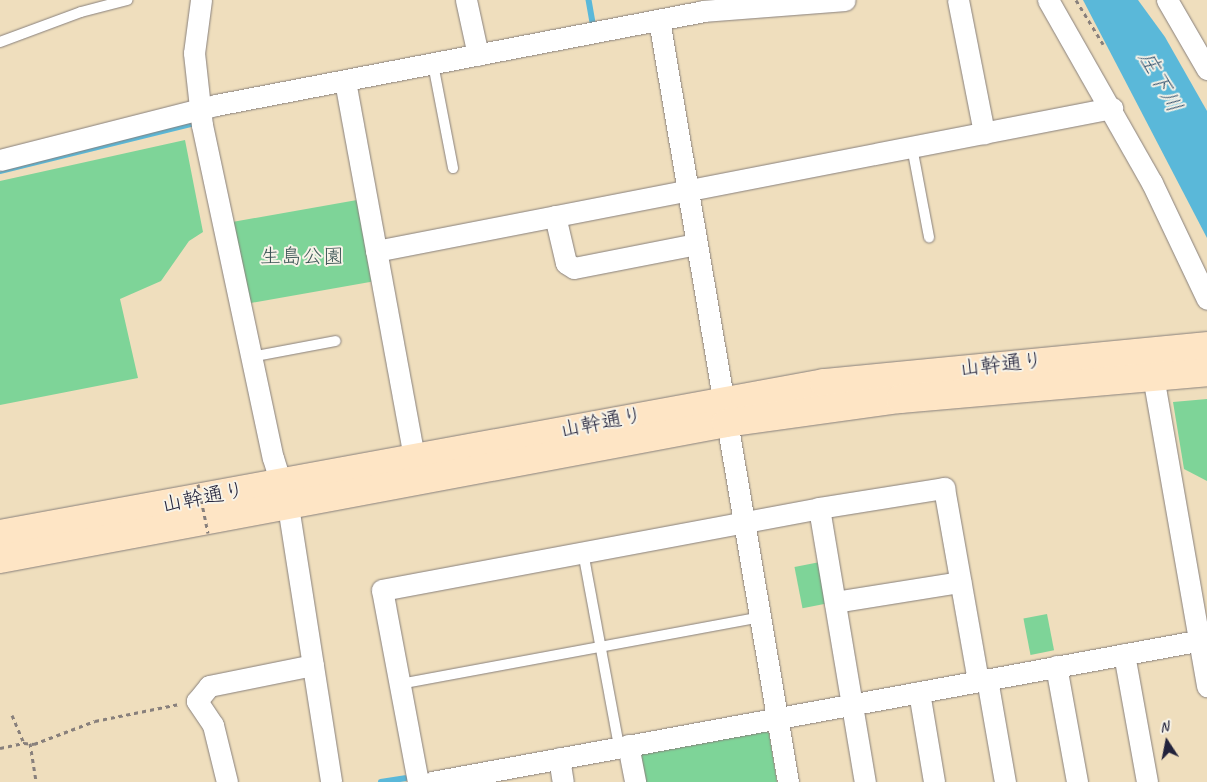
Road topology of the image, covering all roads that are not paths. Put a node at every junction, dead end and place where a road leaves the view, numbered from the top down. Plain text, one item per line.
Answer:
1 (127, 0) edge
2 (201, 0) edge
3 (466, 0) edge
4 (846, 0) edge
5 (958, 0) edge
6 (1048, 0) edge
7 (1167, 0) edge
8 (818, 1) edge
9 (722, 5) edge
10 (659, 20) junction
11 (0, 42) edge
12 (477, 49) junction
13 (433, 64) junction
14 (1207, 69) edge
15 (345, 81) junction
16 (1112, 108) junction
17 (201, 109) junction
18 (984, 133) junction
19 (912, 147) junction
20 (0, 160) edge
21 (453, 168) dead end
22 (687, 190) junction
23 (555, 216) junction
24 (929, 237) dead end
25 (696, 244) junction
26 (376, 251) junction
27 (1207, 300) edge
28 (336, 340) dead end
29 (1207, 346) edge
30 (251, 357) junction
31 (1207, 372) edge
32 (1153, 376) junction
33 (724, 411) junction
34 (414, 457) junction
35 (283, 494) junction
36 (819, 508) junction
37 (743, 523) junction
38 (0, 534) edge
39 (582, 552) junction
40 (0, 559) edge
41 (960, 582) junction
42 (834, 602) junction
43 (760, 616) junction
44 (1203, 640) edge
45 (601, 646) junction
46 (1124, 654) junction
47 (312, 665) junction
48 (1056, 666) junction
49 (982, 680) junction
50 (400, 684) junction
51 (1207, 686) edge
52 (919, 692) junction
53 (852, 704) junction
54 (777, 718) junction
55 (624, 746) junction
56 (559, 758) junction
57 (489, 776) edge
58 (227, 782) edge
59 (331, 782) edge
60 (418, 782) edge
61 (432, 782) edge
62 (563, 782) edge
63 (635, 782) edge
64 (788, 782) edge
65 (865, 782) edge
66 (934, 782) edge
67 (1005, 782) edge
68 (1077, 782) edge
69 (1147, 782) edge

1 - 11 lane
2 - 17 street
3 - 12 street
4 - 8 street
5 - 18 street
6 - 16 street
7 - 14 street
8 - 9 street
9 - 10 street
10 - 12 street
10 - 22 street
12 - 13 street
13 - 15 street
13 - 21 lane
15 - 17 street
15 - 26 street
16 - 18 street
16 - 27 street
17 - 20 street
17 - 30 street
18 - 19 street
19 - 22 street
19 - 24 lane
22 - 23 street
22 - 25 street
23 - 25 street
23 - 26 street
25 - 33 street
26 - 34 street
28 - 30 lane
29 - 33 street, 山幹通り
30 - 35 street
31 - 32 street, 山幹通り
32 - 33 street, 山幹通り
32 - 44 street
33 - 34 street, 山幹通り
33 - 35 street, 山幹通り
33 - 37 street
34 - 35 street, 山幹通り
35 - 38 street, 山幹通り
35 - 40 street, 山幹通り
35 - 47 street
36 - 37 street
36 - 41 street
36 - 42 street
37 - 39 street
37 - 43 street
39 - 45 lane
39 - 50 street
41 - 42 street
41 - 49 street
42 - 53 street
43 - 45 lane
43 - 54 street
44 - 46 street
44 - 51 street
45 - 50 lane
45 - 55 lane
46 - 48 street
46 - 69 street
47 - 58 street
47 - 59 street
48 - 49 street
48 - 68 street
49 - 52 street
49 - 67 street
50 - 60 street
52 - 53 street
52 - 66 street
53 - 54 street
53 - 65 street
54 - 55 street
54 - 64 street
55 - 56 street
55 - 63 street
56 - 57 street
56 - 62 street
57 - 61 street

